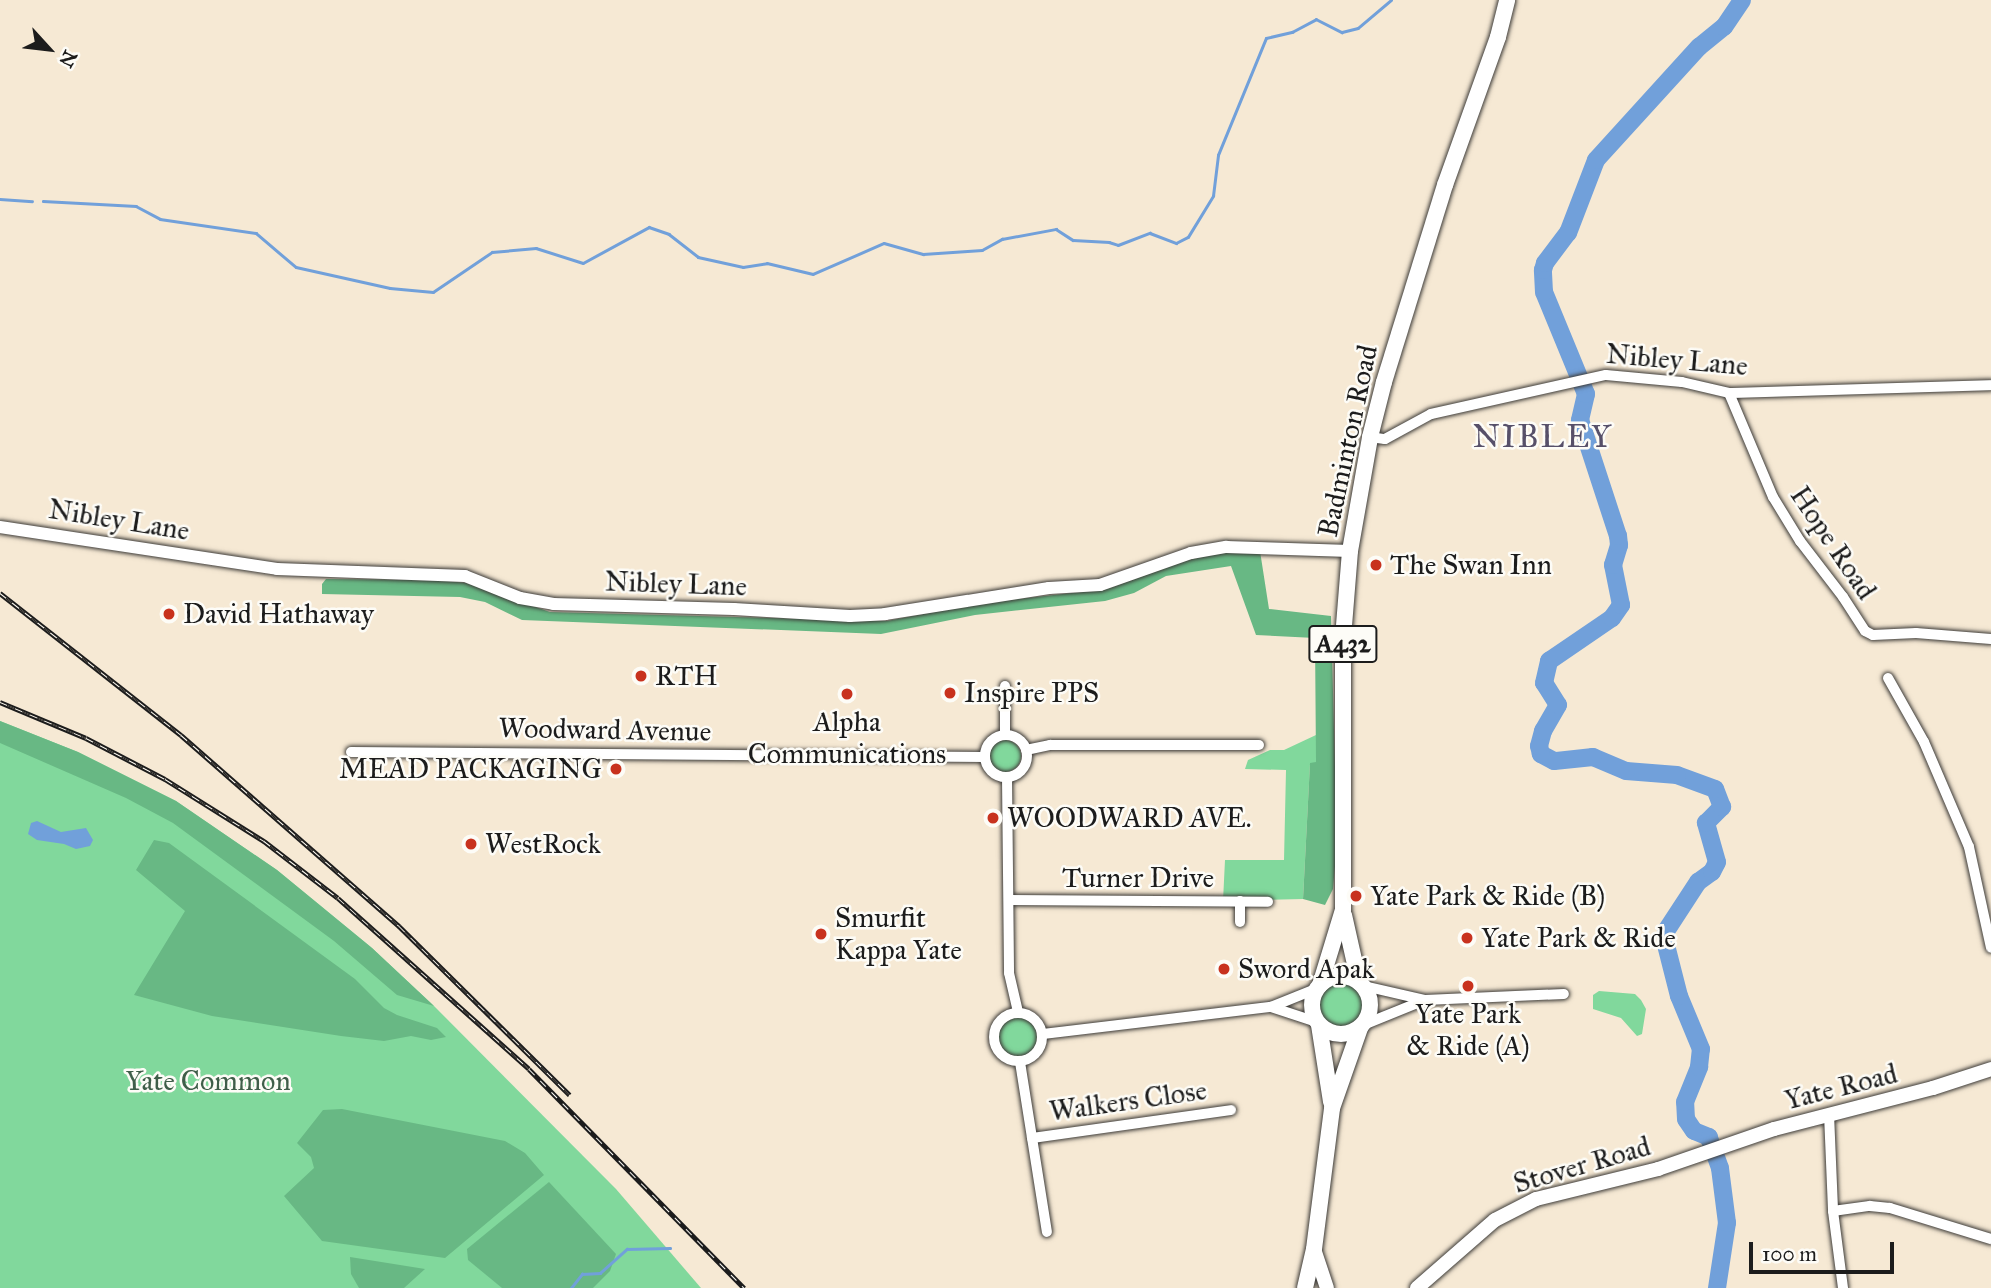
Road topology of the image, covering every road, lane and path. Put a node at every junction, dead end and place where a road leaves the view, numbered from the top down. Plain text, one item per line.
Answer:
1 (1507, 0) edge
2 (1991, 385) edge
3 (1729, 393) junction
4 (1370, 437) junction
5 (0, 527) edge
6 (1350, 551) junction
7 (1991, 639) edge
8 (1888, 678) dead end
9 (1005, 686) dead end
10 (1005, 735) junction
11 (1259, 745) dead end
12 (1026, 750) junction
13 (351, 752) dead end
14 (985, 757) junction
15 (1007, 777) junction
16 (1009, 900) junction
17 (1240, 901) junction
18 (1268, 902) dead end
19 (1343, 909) junction
20 (1240, 922) dead end
21 (1991, 948) edge
22 (1362, 984) junction
23 (1319, 987) junction
24 (1564, 994) dead end
25 (1425, 1000) junction
26 (1271, 1007) junction
27 (1018, 1012) junction
28 (1318, 1023) junction
29 (1362, 1026) junction
30 (1044, 1034) junction
31 (1020, 1062) junction
32 (1991, 1069) edge
33 (1332, 1108) junction
34 (1231, 1110) dead end
35 (1829, 1114) junction
36 (1032, 1138) junction
37 (1704, 1154) joint
38 (1833, 1211) junction
39 (1048, 1232) dead end
40 (1991, 1240) edge
41 (1314, 1249) junction
42 (1305, 1288) edge
43 (1327, 1288) edge
44 (1417, 1288) edge
45 (1843, 1288) edge

1 - 4 main road, Badminton Road / A432
2 - 3 street, Nibley Lane
3 - 4 street, Nibley Lane
3 - 7 street, Hope Road
4 - 6 main road, Badminton Road / A432
5 - 6 street, Nibley Lane
6 - 19 main road, Badminton Road / A432
8 - 21 street
9 - 10 street
10 - 12 street
10 - 14 street
11 - 12 street
12 - 15 street
13 - 14 street, Woodward Avenue
14 - 15 street
15 - 16 street
16 - 17 street, Turner Drive
16 - 27 street
17 - 18 street, Turner Drive
17 - 20 street
19 - 22 main road, Badminton Road / A432
19 - 23 main road, Badminton Road / A432
22 - 23 main road
22 - 25 street
22 - 29 main road
23 - 26 street
23 - 28 main road
24 - 25 street
25 - 29 street
26 - 28 street
26 - 30 street
27 - 30 street
27 - 31 street
28 - 29 main road
28 - 33 main road
29 - 33 main road
30 - 31 street
31 - 36 street
32 - 35 main road, Yate Road
33 - 41 main road
34 - 36 street, Walkers Close
35 - 37 main road, Yate Road
35 - 38 street
36 - 39 street
37 - 44 main road, Stover Road
38 - 40 street
38 - 45 street
41 - 42 main road
41 - 43 main road

